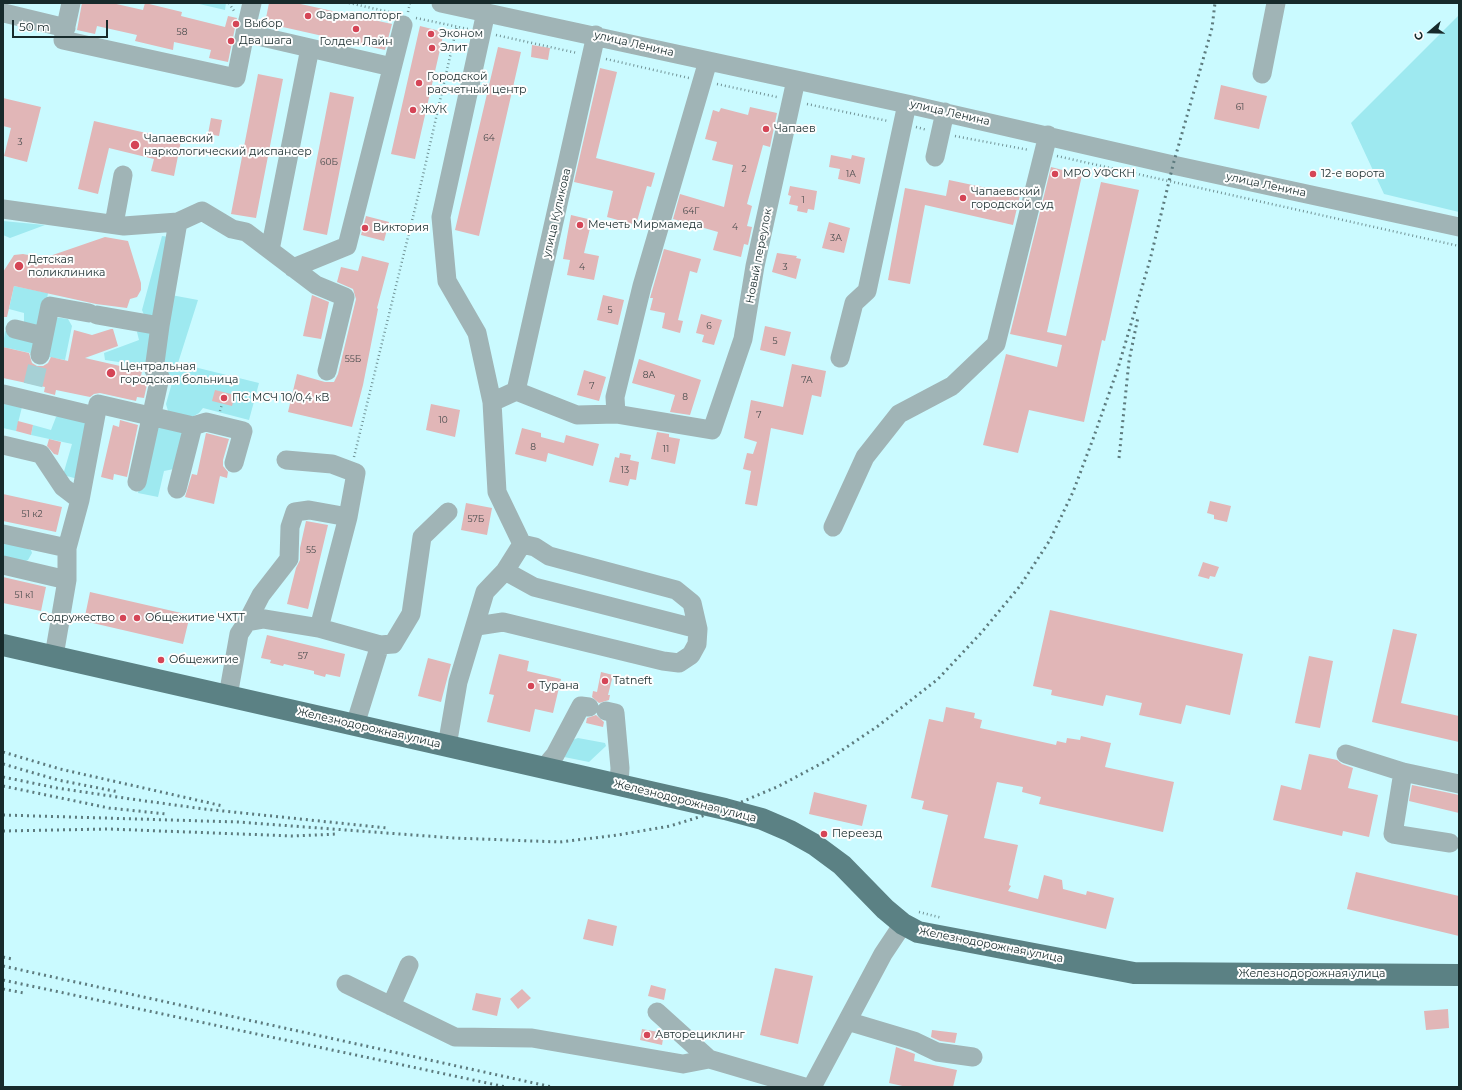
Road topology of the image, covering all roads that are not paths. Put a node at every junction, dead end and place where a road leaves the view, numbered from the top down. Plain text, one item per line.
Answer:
1 (71, 3) edge
2 (252, 3) edge
3 (441, 3) edge
4 (1276, 3) edge
5 (486, 12) junction
6 (4, 13) dead end
7 (403, 25) dead end
8 (66, 28) junction
9 (245, 33) junction
10 (596, 35) junction
11 (310, 48) junction
12 (708, 61) junction
13 (392, 67) junction
14 (1262, 74) dead end
15 (796, 80) junction
16 (907, 104) junction
17 (945, 112) junction
18 (1048, 135) junction
19 (935, 157) dead end
20 (123, 175) dead end
21 (3, 209) edge
22 (178, 222) junction
23 (114, 224) junction
24 (1459, 227) edge
25 (270, 250) junction
26 (293, 268) junction
27 (160, 326) junction
28 (15, 329) dead end
29 (44, 336) junction
30 (40, 355) tunnel mouth
31 (840, 358) dead end
32 (327, 371) dead end
33 (516, 391) junction
34 (3, 394) edge
35 (492, 402) junction
36 (616, 414) junction
37 (95, 416) junction
38 (152, 416) junction
39 (193, 426) junction
40 (3, 445) edge
41 (286, 460) dead end
42 (234, 464) dead end
43 (137, 482) dead end
44 (177, 490) dead end
45 (80, 500) junction
46 (448, 512) dead end
47 (348, 517) junction
48 (832, 527) dead end
49 (3, 534) edge
50 (522, 544) junction
51 (67, 548) junction
52 (3, 565) edge
53 (505, 571) junction
54 (67, 580) junction
55 (247, 622) junction
56 (477, 626) junction
57 (319, 628) junction
58 (698, 629) junction
59 (3, 645) edge
60 (380, 645) junction
61 (54, 656) junction
62 (228, 696) junction
63 (355, 725) junction
64 (447, 746) junction
65 (1346, 754) dead end
66 (544, 768) junction
67 (1403, 772) junction
68 (1459, 784) edge
69 (619, 785) junction
70 (1450, 843) dead end
71 (903, 924) junction
72 (409, 965) dead end
73 (1459, 975) edge
74 (346, 984) dead end
75 (391, 1006) junction
76 (657, 1012) dead end
77 (846, 1021) junction
78 (973, 1057) dead end
79 (709, 1059) junction
80 (805, 1087) edge
81 (812, 1087) edge

1 - 8 street
2 - 9 street
3 - 5 street, улица Ленина
4 - 14 street
5 - 10 street, улица Ленина
5 - 35 street
6 - 8 street
7 - 13 street
8 - 9 street
9 - 11 street
10 - 12 street, улица Ленина
10 - 33 street, улица Куликова
11 - 13 street
11 - 25 street
12 - 15 street, улица Ленина
12 - 36 street
13 - 26 street
15 - 16 street, улица Ленина
15 - 36 street, Новый переулок
16 - 17 street, улица Ленина
16 - 31 street
17 - 18 street, улица Ленина
17 - 19 street
18 - 24 street, улица Ленина
18 - 48 street
20 - 23 street
21 - 23 street
22 - 23 street
22 - 25 street
22 - 27 street
25 - 26 street
26 - 32 street
27 - 29 street
27 - 38 street
28 - 29 street
29 - 30 street
33 - 35 street
33 - 36 street
34 - 37 street
35 - 50 street
37 - 38 street
37 - 45 street
38 - 39 street
38 - 43 street
39 - 42 street
39 - 44 street
40 - 45 street
41 - 47 street
45 - 51 street
46 - 60 street
47 - 55 street
47 - 57 street
49 - 51 street
50 - 53 street
50 - 58 street
51 - 54 street
52 - 54 street
53 - 56 street
53 - 58 street
54 - 61 street
55 - 57 street
55 - 62 street
56 - 58 street
56 - 64 street
57 - 60 street
59 - 61 main road, Железнодорожная улица
60 - 63 street
61 - 62 main road, Железнодорожная улица
62 - 63 main road, Железнодорожная улица
63 - 64 main road, Железнодорожная улица
64 - 66 main road, Железнодорожная улица
65 - 67 street
66 - 69 main road, Железнодорожная улица
66 - 69 street
67 - 68 street
67 - 70 street
69 - 71 main road, Железнодорожная улица
71 - 73 main road, Железнодорожная улица
71 - 77 street
72 - 75 street
74 - 75 street
75 - 79 street
76 - 79 street
77 - 78 street
77 - 81 street
79 - 80 street

